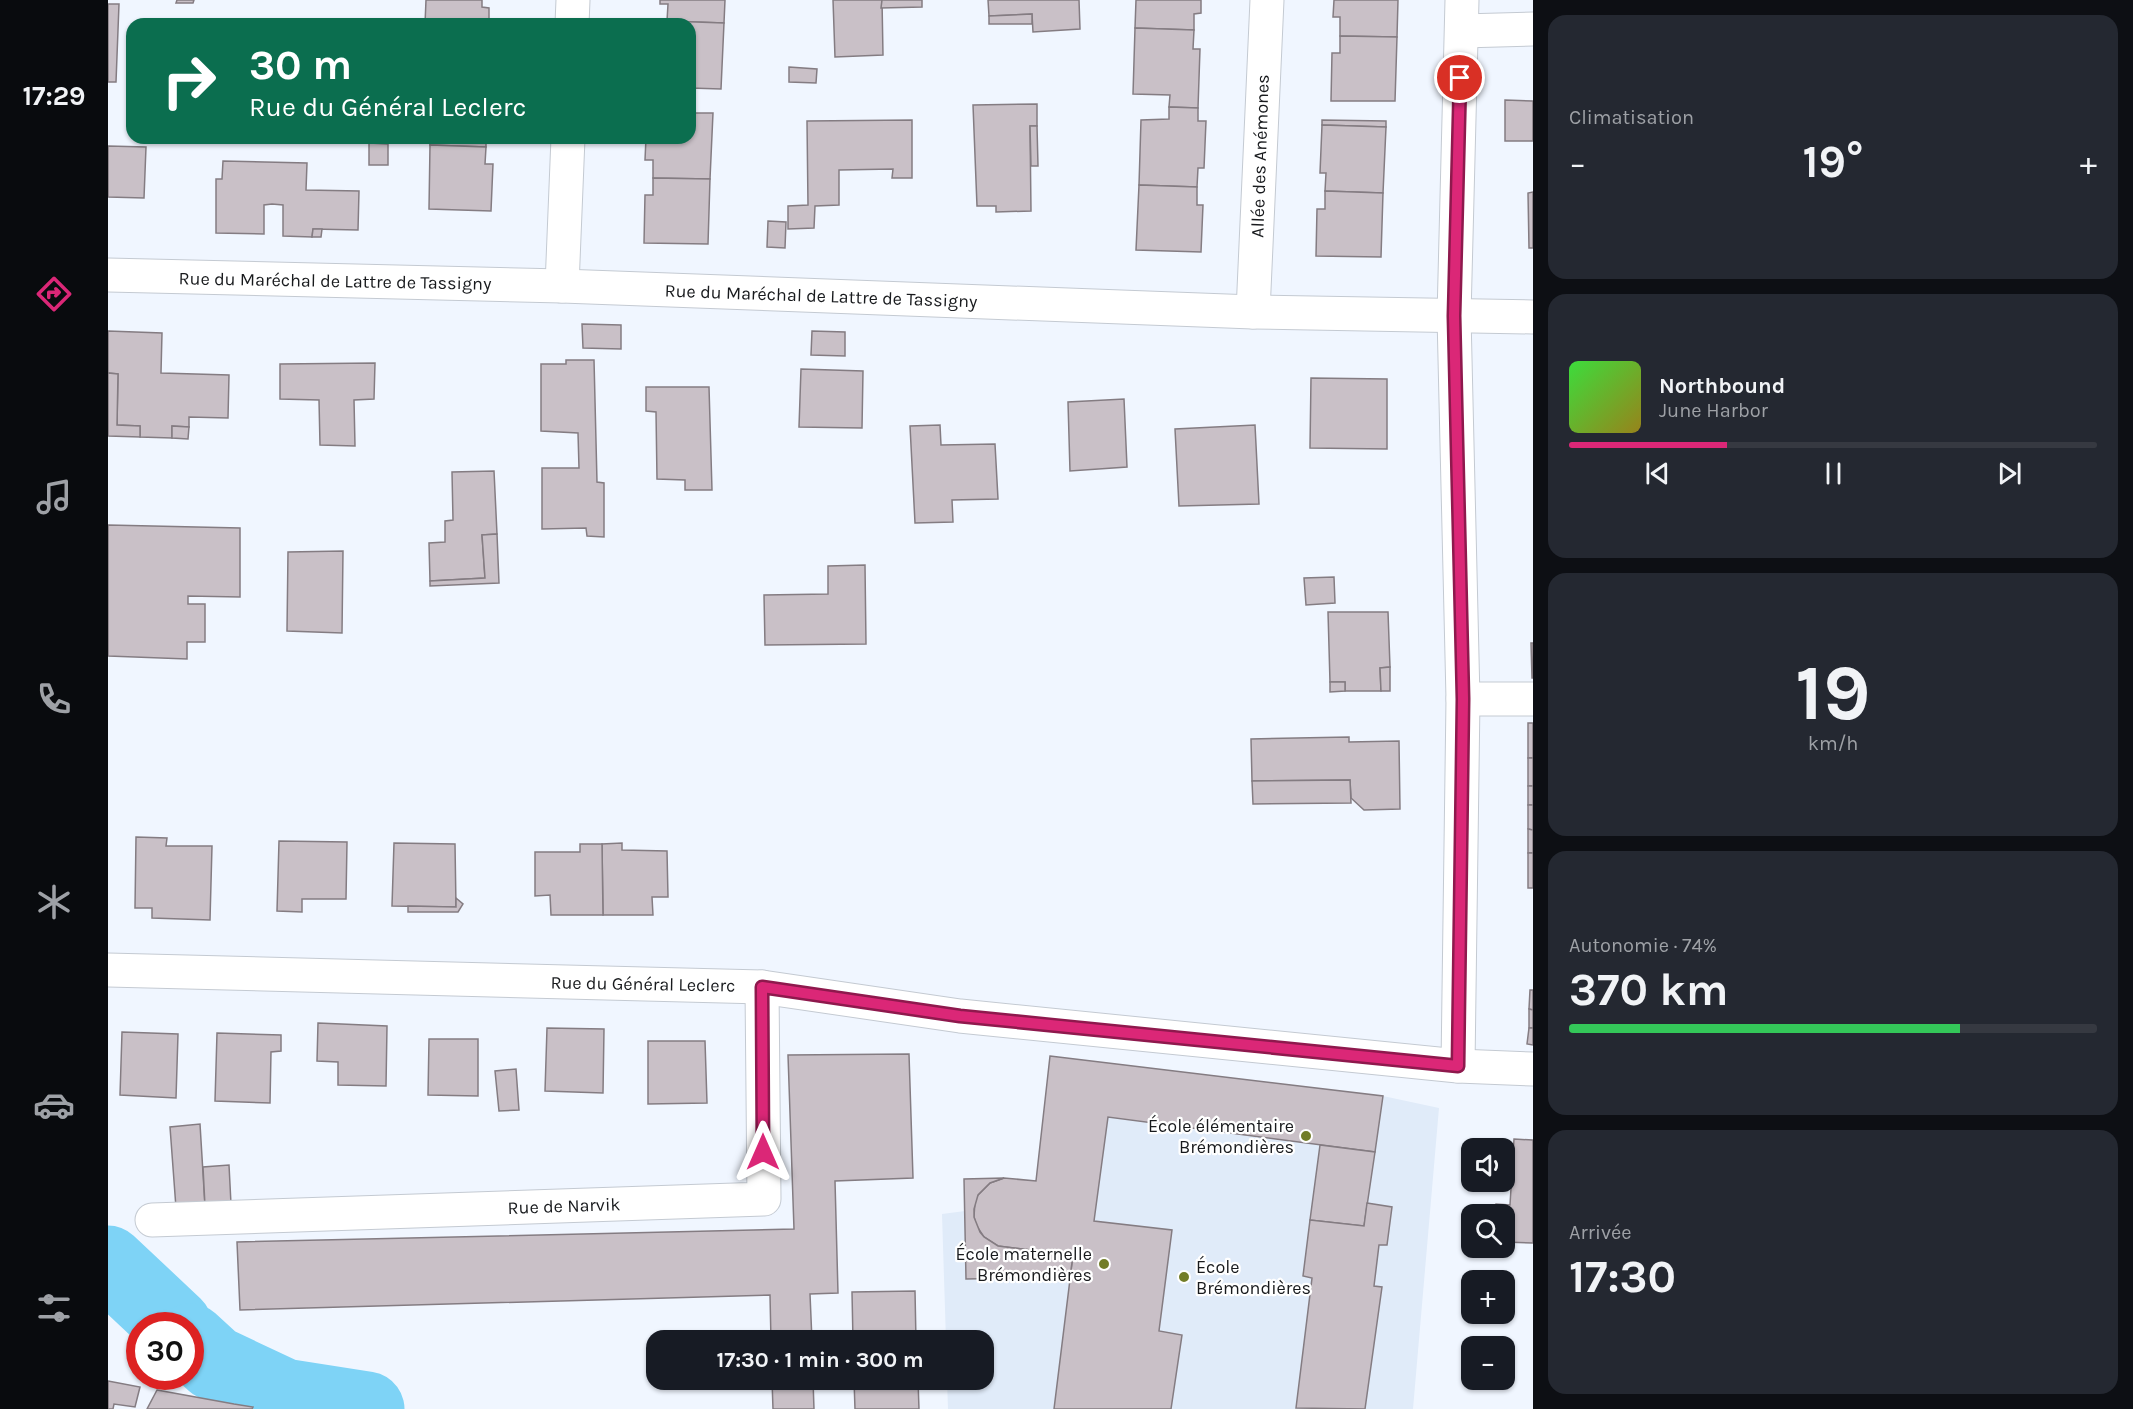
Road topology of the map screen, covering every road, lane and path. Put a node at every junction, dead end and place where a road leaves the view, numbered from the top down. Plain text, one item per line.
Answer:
1 (573, 0) edge
2 (1267, 0) edge
3 (1462, 15) edge
4 (572, 18) edge
5 (1533, 29) edge
6 (568, 144) edge
7 (108, 275) edge
8 (562, 286) junction
9 (1253, 312) junction
10 (1454, 316) junction
11 (1533, 318) edge
12 (1463, 699) junction
13 (1533, 699) edge
14 (108, 970) edge
15 (762, 987) junction
16 (1458, 1066) junction
17 (1533, 1069) edge
18 (152, 1220) dead end

1 - 4 street
2 - 9 street, Allée des Anémones
3 - 5 street
3 - 10 street
6 - 8 street
7 - 8 street, Rue du Maréchal de Lattre de Tassigny
8 - 9 street, Rue du Maréchal de Lattre de Tassigny
9 - 10 street, Rue du Maréchal de Lattre de Tassigny
10 - 11 street, Rue du Maréchal de Lattre de Tassigny
10 - 12 street
12 - 13 street
12 - 16 street
14 - 15 street, Rue du Général Leclerc
15 - 16 street, Rue du Général Leclerc
15 - 18 street, Rue de Narvik
16 - 17 street, Rue du Général Leclerc

